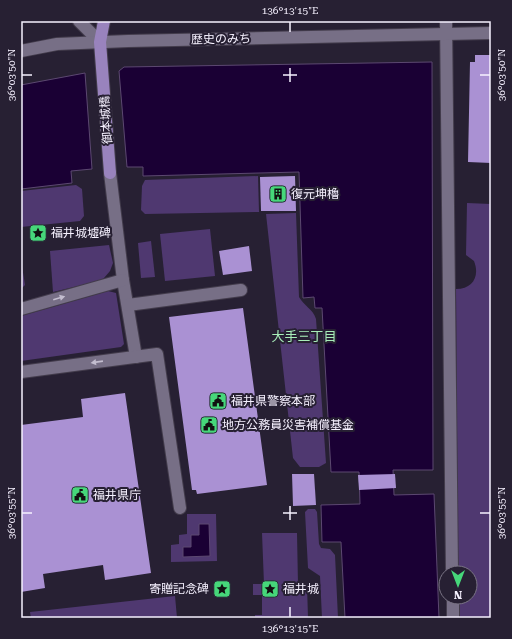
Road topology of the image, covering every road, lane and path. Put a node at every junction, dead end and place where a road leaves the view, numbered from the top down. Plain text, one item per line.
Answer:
1 (79, 21) edge
2 (104, 21) edge
3 (446, 21) edge
4 (491, 33) edge
5 (446, 35) junction
6 (100, 42) junction
7 (21, 51) edge
8 (110, 173) joint
9 (123, 280) junction
10 (241, 290) dead end
11 (128, 306) junction
12 (21, 309) edge
13 (136, 357) junction
14 (21, 372) edge
15 (180, 508) dead end
16 (452, 565) edge
17 (452, 605) edge
18 (453, 618) edge

1 - 6 street
2 - 6 main road, 御本城橋
3 - 5 street
4 - 5 street, 歴史のみち
5 - 6 street, 歴史のみち
5 - 16 street
6 - 7 street, 歴史のみち
6 - 8 main road, 御本城橋
8 - 9 street
9 - 11 street
12 -> 9 street
10 - 11 street
11 - 13 street
13 -> 14 street
13 - 15 street
17 - 18 street

